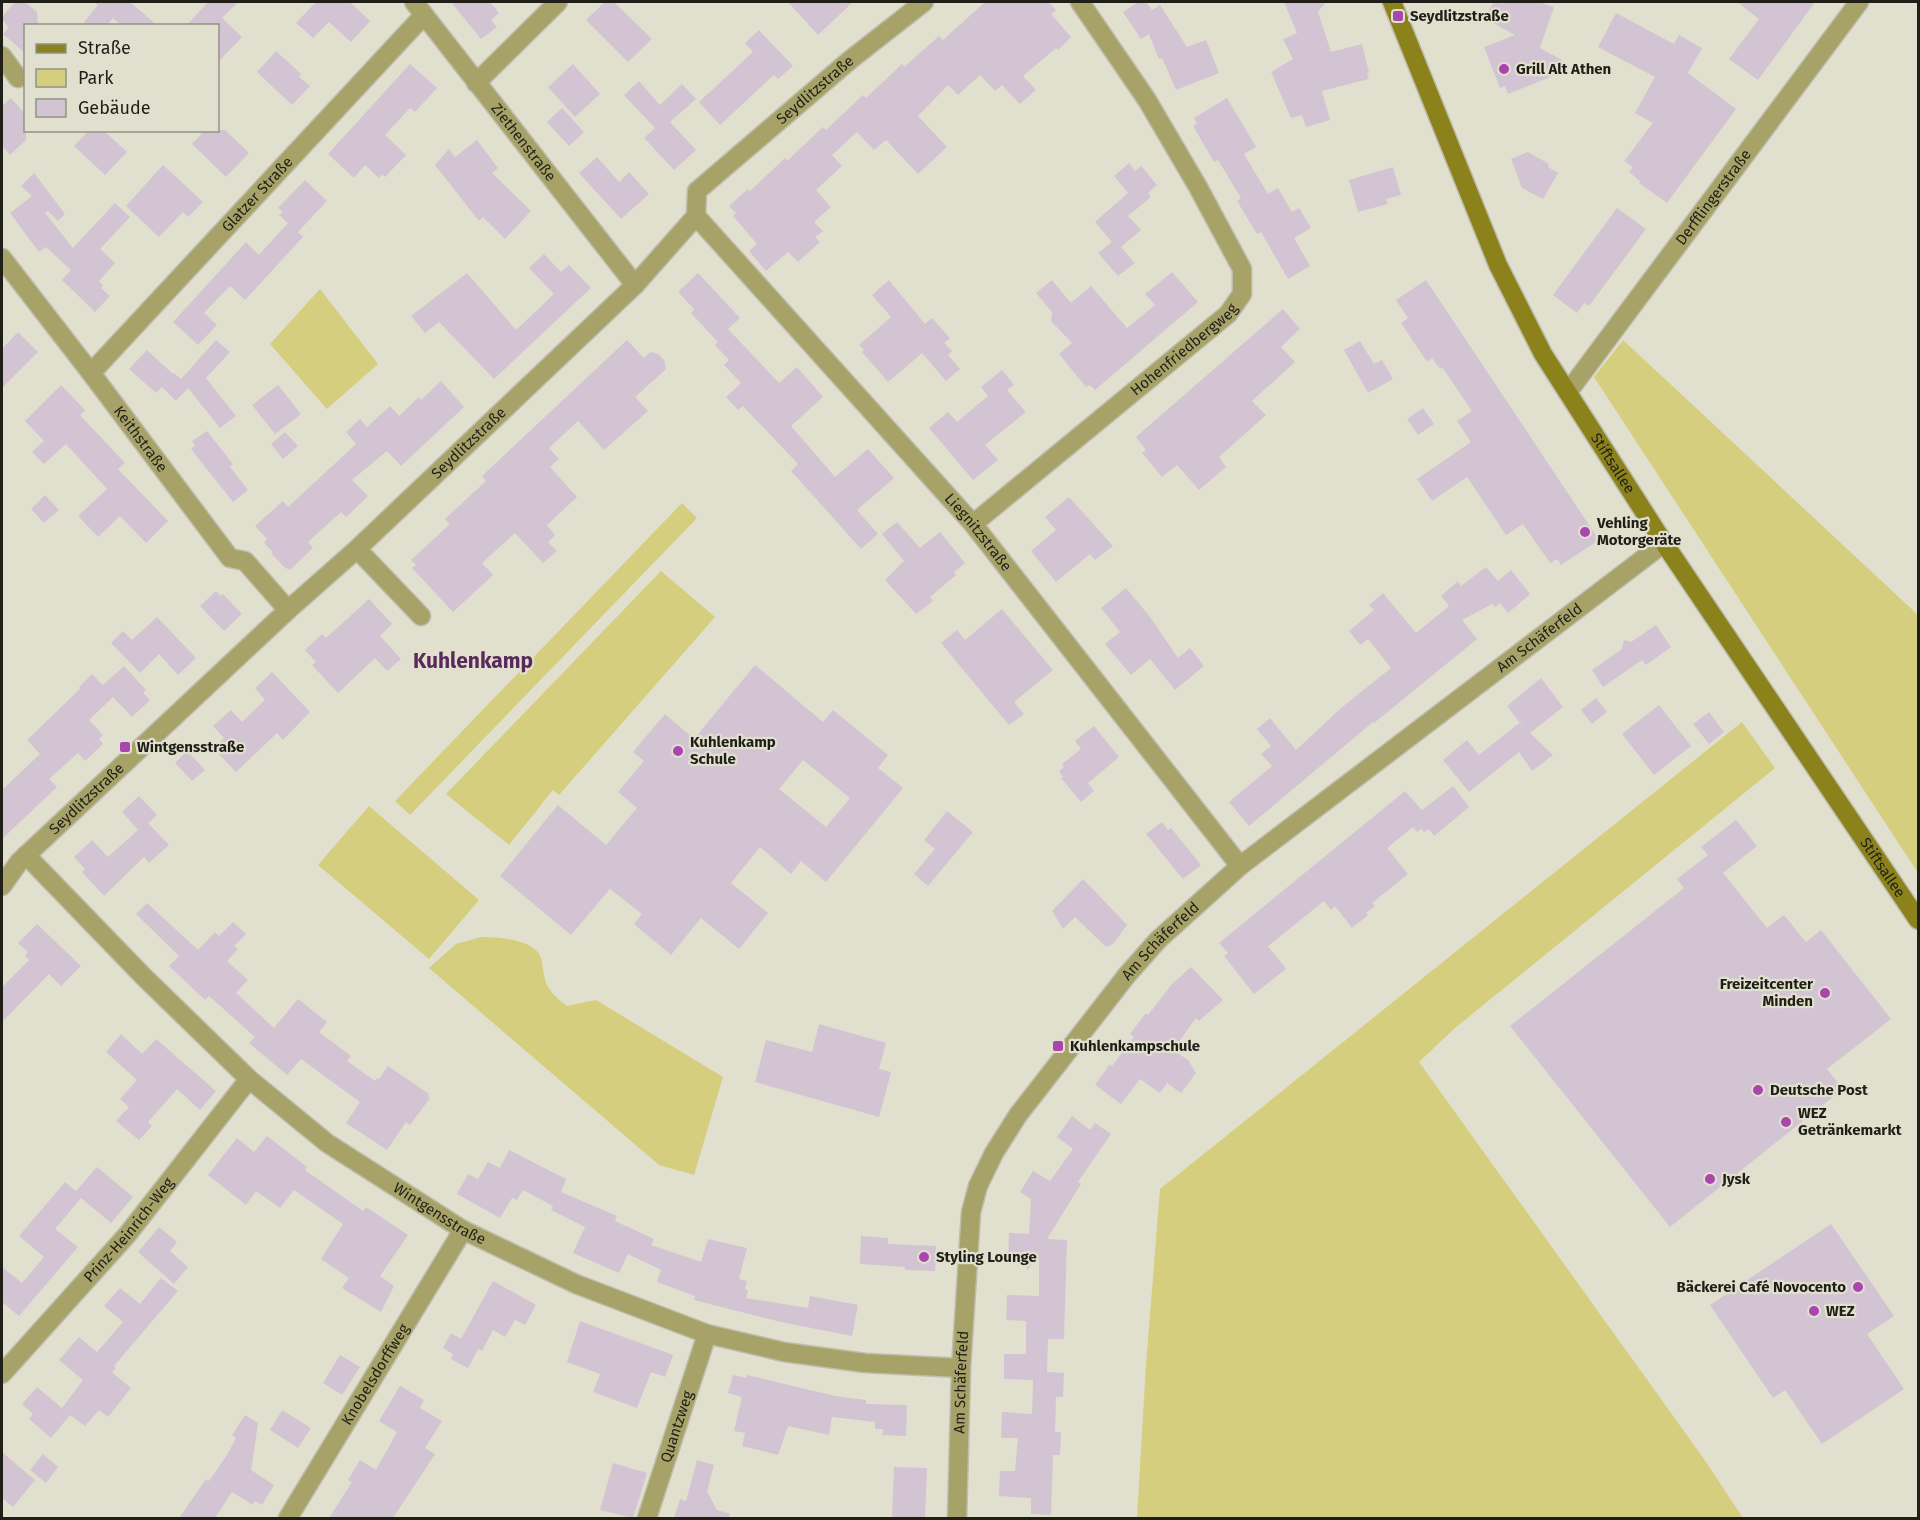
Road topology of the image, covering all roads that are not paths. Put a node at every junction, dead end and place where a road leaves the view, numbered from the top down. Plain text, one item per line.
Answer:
1 (558, 2) edge
2 (924, 2) edge
3 (1080, 2) edge
4 (1392, 2) edge
5 (1859, 2) edge
6 (419, 8) edge
7 (2, 56) edge
8 (18, 78) dead end
9 (476, 83) junction
10 (696, 216) junction
11 (2, 258) edge
12 (634, 285) junction
13 (91, 373) junction
14 (1568, 392) junction
15 (973, 524) junction
16 (1664, 543) junction
17 (357, 549) junction
18 (288, 610) junction
19 (421, 616) dead end
20 (26, 855) junction
21 (1240, 866) junction
22 (2, 886) edge
23 (1918, 920) edge
24 (249, 1079) junction
25 (463, 1230) junction
26 (707, 1334) junction
27 (961, 1368) junction
28 (2, 1374) edge
29 (288, 1518) edge
30 (647, 1518) edge
31 (957, 1518) edge

1 - 9 street
2 - 10 street, Seydlitzstraße
3 - 15 street, Hohenfriedbergweg
4 - 14 main road, Stiftsallee
5 - 14 street, Derfflingerstraße
6 - 9 street, Ziethenstraße
6 - 13 street, Glatzer Straße
7 - 8 street
9 - 12 street, Ziethenstraße
10 - 12 street, Seydlitzstraße
10 - 15 street, Liegnitzstraße
11 - 13 street, Keithstraße
12 - 17 street, Seydlitzstraße
13 - 18 street, Keithstraße
14 - 16 main road, Stiftsallee
15 - 21 street, Liegnitzstraße
16 - 21 street, Am Schäferfeld
16 - 23 main road, Stiftsallee
17 - 18 street, Seydlitzstraße
17 - 19 street
18 - 20 street, Seydlitzstraße
20 - 22 street, Seydlitzstraße
20 - 24 street, Wintgensstraße
21 - 27 street, Am Schäferfeld
24 - 25 street, Wintgensstraße
24 - 28 street, Prinz-Heinrich-Weg
25 - 26 street, Wintgensstraße
25 - 29 street, Knobelsdorffweg
26 - 27 street, Wintgensstraße
26 - 30 street, Quantzweg
27 - 31 street, Am Schäferfeld

